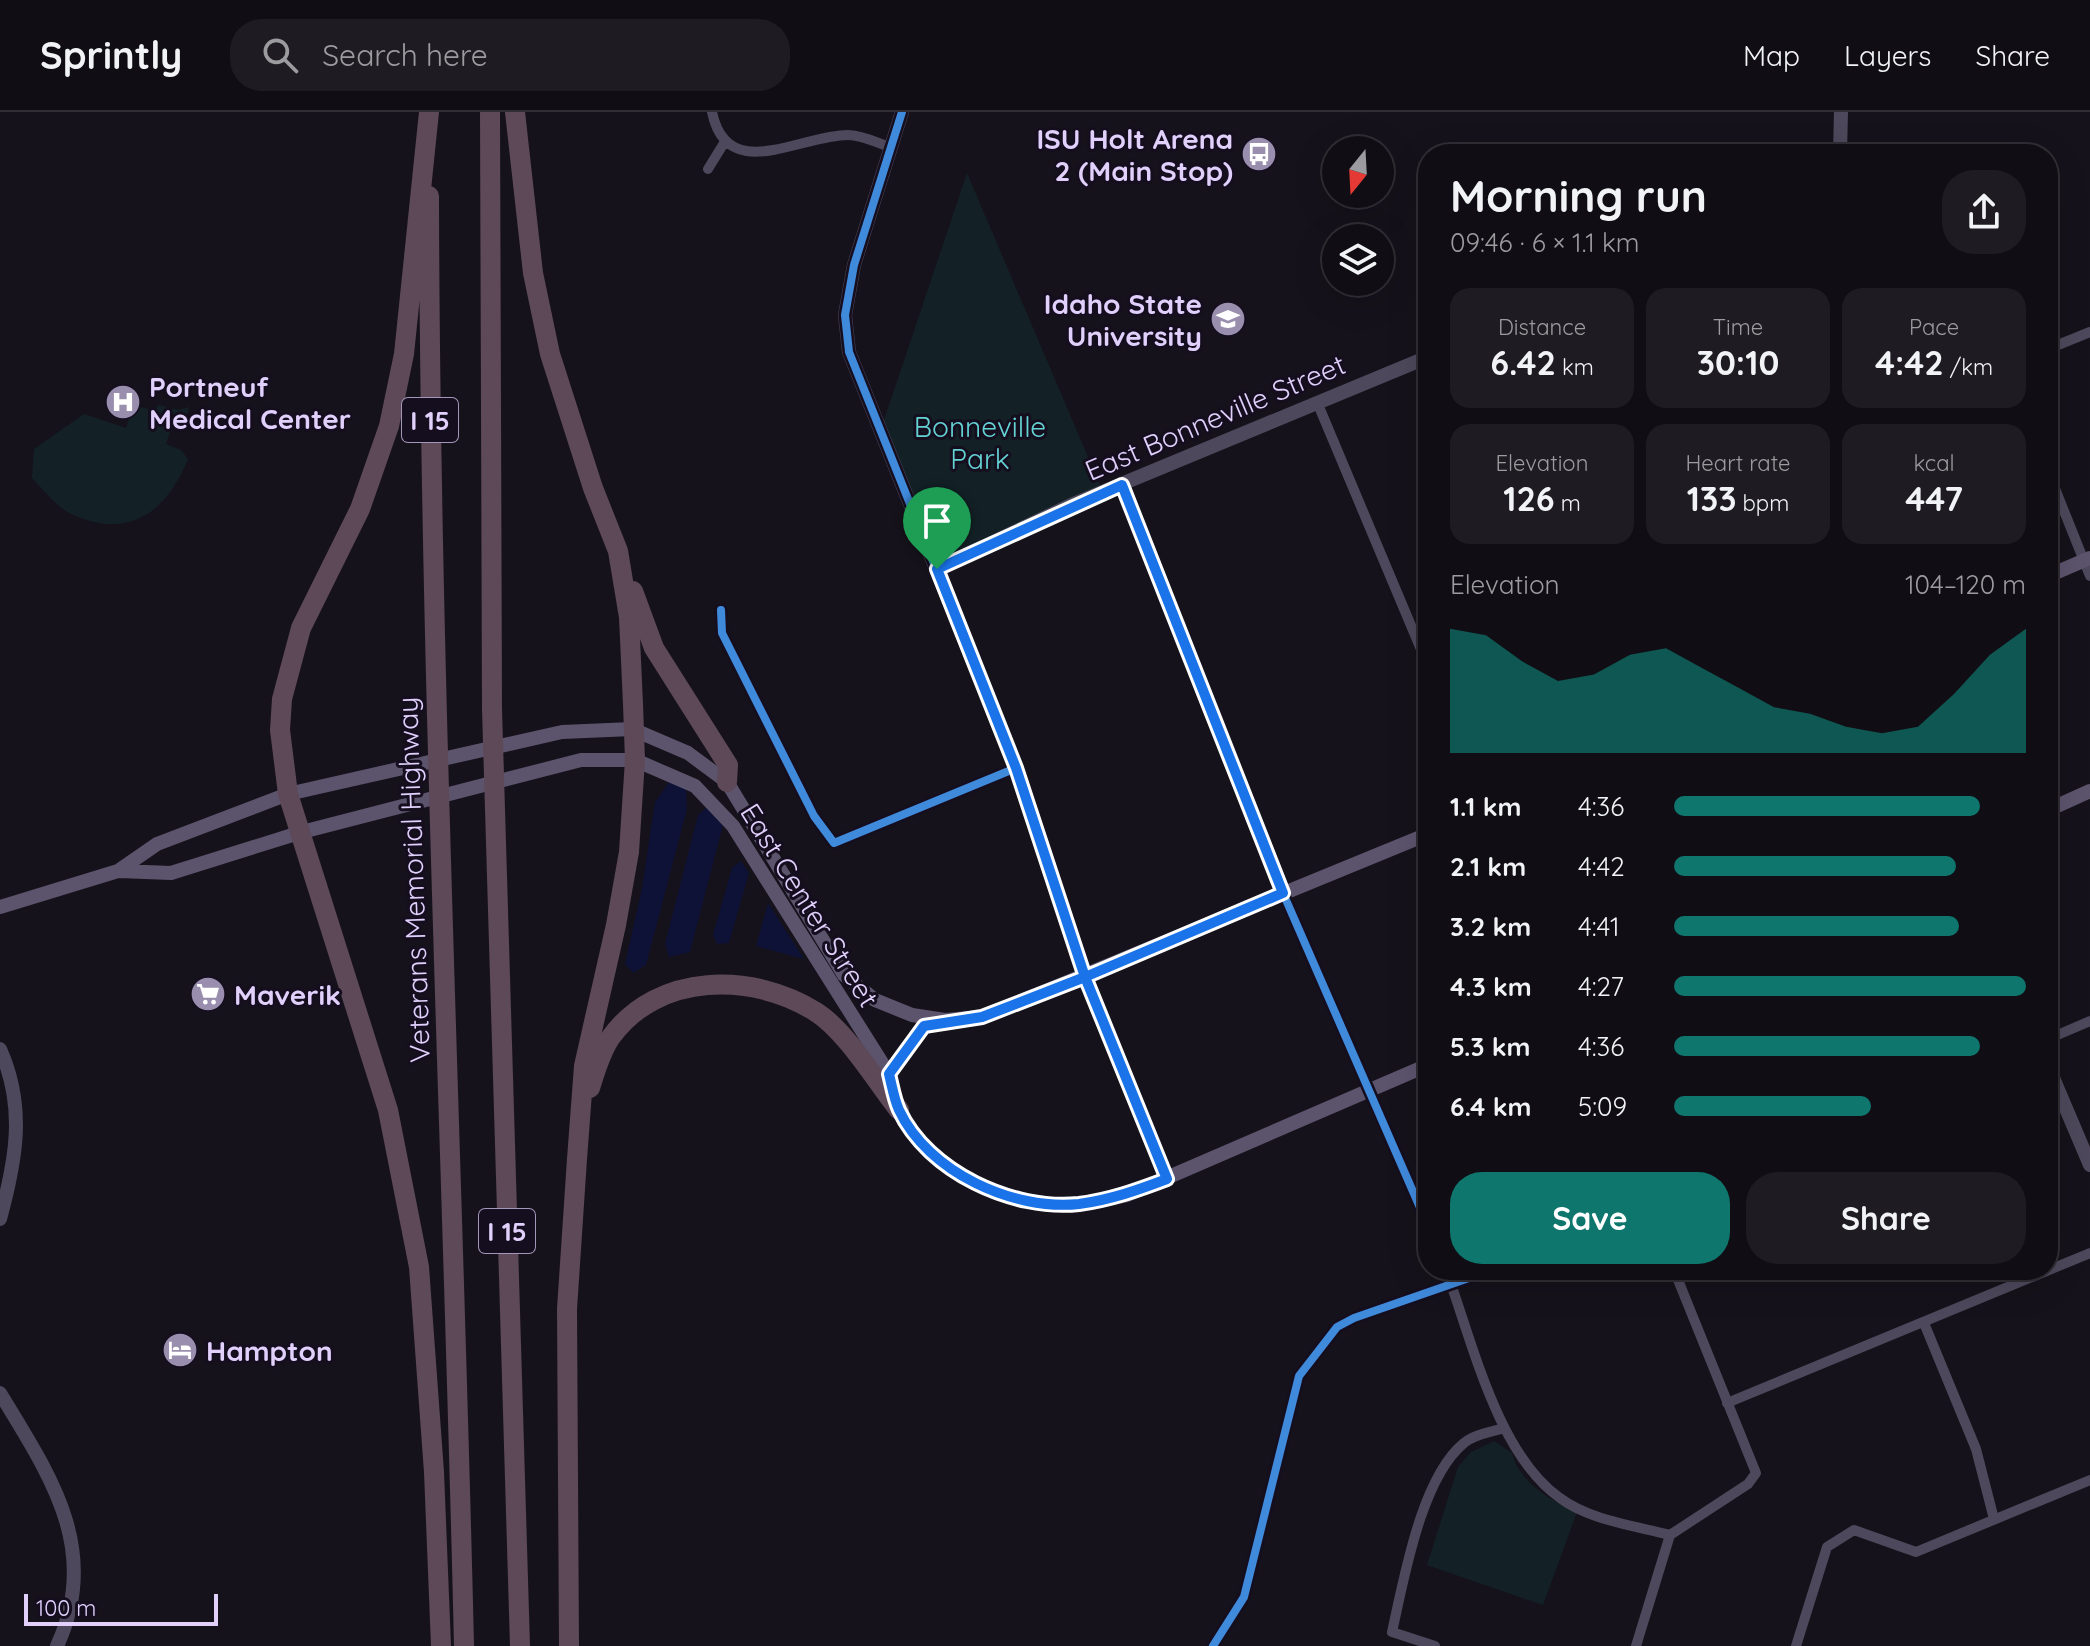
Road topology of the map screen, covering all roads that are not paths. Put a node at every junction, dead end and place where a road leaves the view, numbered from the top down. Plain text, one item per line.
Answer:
1 (429, 112) edge
2 (490, 112) edge
3 (515, 112) edge
4 (712, 112) edge
5 (902, 112) edge
6 (1841, 112) edge
7 (724, 143) junction
8 (1840, 144) edge
9 (890, 147) junction
10 (708, 169) dead end
11 (2090, 332) edge
12 (2058, 345) edge
13 (1418, 361) edge
14 (1317, 402) junction
15 (1122, 485) junction
16 (2058, 494) edge
17 (618, 551) junction
18 (2087, 559) edge
19 (937, 569) junction
20 (2058, 572) edge
21 (2090, 576) edge
22 (721, 610) dead end
23 (1418, 642) edge
24 (632, 729) junction
25 (635, 760) junction
26 (1016, 768) junction
27 (727, 782) junction
28 (2090, 791) edge
29 (288, 794) junction
30 (2058, 805) edge
31 (302, 832) junction
32 (1418, 838) edge
33 (118, 871) junction
34 (1283, 893) junction
35 (0, 907) edge
36 (1085, 977) junction
37 (945, 1020) junction
38 (2090, 1021) edge
39 (2058, 1035) edge
40 (0, 1049) edge
41 (1418, 1069) edge
42 (889, 1074) junction
43 (1369, 1090) junction
44 (2058, 1090) edge
45 (899, 1110) junction
46 (581, 1115) junction
47 (2090, 1165) edge
48 (1167, 1179) junction
49 (1418, 1203) edge
50 (0, 1219) edge
51 (2090, 1253) edge
52 (2058, 1266) edge
53 (1450, 1280) edge
54 (1467, 1280) edge
55 (1678, 1280) edge
56 (2026, 1280) edge
57 (1452, 1286) junction
58 (1924, 1323) junction
59 (0, 1393) edge
60 (1727, 1403) junction
61 (1504, 1428) junction
62 (2090, 1480) edge
63 (1994, 1519) junction
64 (1670, 1535) junction
65 (57, 1646) edge
66 (441, 1646) edge
67 (464, 1646) edge
68 (520, 1646) edge
69 (569, 1646) edge
70 (1213, 1646) edge
71 (1435, 1646) edge
72 (1636, 1646) edge
73 (1796, 1646) edge

1 - 29 highway
1 - 67 highway, Veterans Memorial Highway / I 15
2 - 68 highway, I 15
3 - 17 highway
4 - 7 street
5 - 9 street
6 - 8 street
7 - 9 street
7 - 10 street
9 - 19 street
11 - 12 street
13 - 14 street, East Bonneville Street
14 - 15 street, East Bonneville Street
14 - 23 street
15 - 19 street, East Bonneville Street
15 - 34 street
16 - 18 street
17 - 24 highway
17 - 27 highway
18 - 20 main road
18 - 21 street
19 - 26 street
22 - 26 street
24 - 25 highway
24 - 27 main road, East Center Street
24 - 29 main road, East Center Street
25 - 31 main road, East Center Street
25 - 42 main road, East Center Street
25 - 46 highway
26 - 36 street
27 - 37 main road, East Center Street
28 - 30 main road
29 - 31 highway
29 - 33 main road, East Center Street
31 - 33 main road, East Center Street
31 - 66 highway
32 - 34 main road, East Center Street
33 - 35 main road, East Center Street
34 - 36 main road, East Center Street
34 - 43 street
36 - 37 main road, East Center Street
36 - 48 street
37 - 42 main road
38 - 39 street
40 - 50 street
41 - 43 main road
42 - 45 main road, East Center Street
43 - 48 main road
43 - 49 street
44 - 47 street
45 - 46 highway
45 - 48 main road
46 - 69 highway
51 - 52 street
53 - 57 street
54 - 57 street
55 - 60 street
56 - 58 street
57 - 61 street
57 - 70 street
58 - 60 street
58 - 63 street
59 - 65 street
60 - 64 street
61 - 64 street
61 - 71 street
62 - 63 street
63 - 73 street
64 - 72 street

